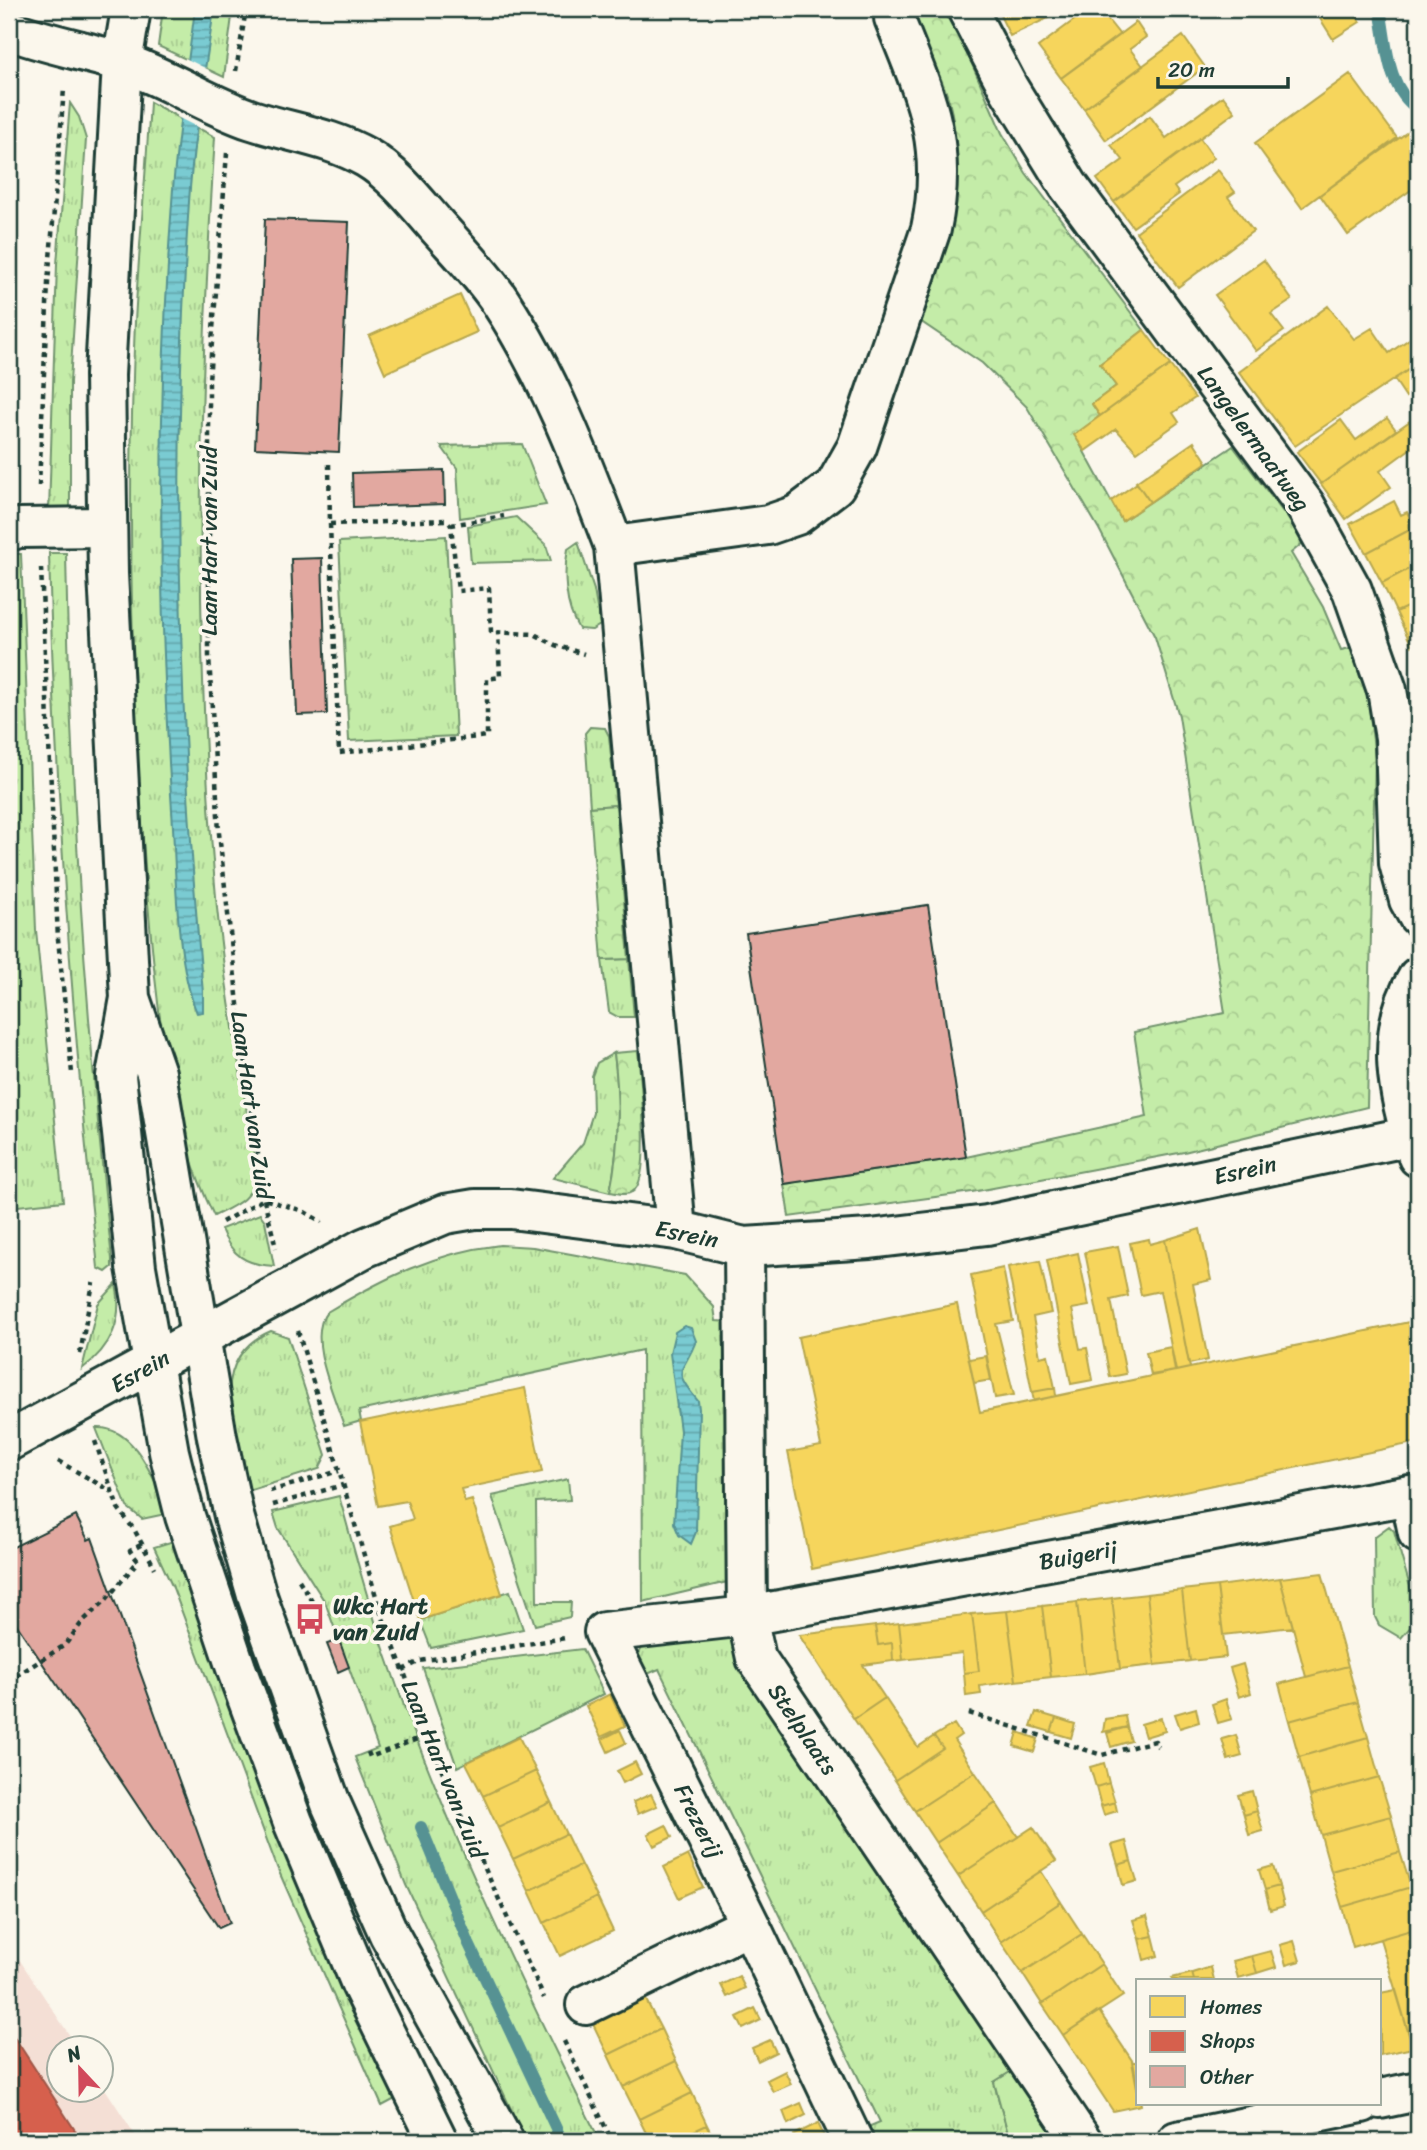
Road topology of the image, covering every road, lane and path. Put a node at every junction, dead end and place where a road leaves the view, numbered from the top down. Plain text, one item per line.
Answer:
1 (131, 9) edge
2 (246, 9) edge
3 (967, 9) edge
4 (894, 18) dead end
5 (9, 30) edge
6 (67, 48) junction
7 (121, 63) junction
8 (203, 98) junction
9 (329, 464) dead end
10 (504, 516) dead end
11 (330, 524) junction
12 (451, 525) junction
13 (106, 527) junction
14 (24, 529) edge
15 (614, 546) junction
16 (498, 631) junction
17 (623, 653) junction
18 (1418, 916) edge
19 (1418, 977) edge
20 (130, 998) junction
21 (74, 1087) dead end
22 (1414, 1147) edge
23 (264, 1199) junction
24 (676, 1230) junction
25 (744, 1247) junction
26 (364, 1248) junction
27 (92, 1275) dead end
28 (287, 1291) junction
29 (199, 1339) junction
30 (152, 1365) junction
31 (82, 1403) junction
32 (12, 1439) edge
33 (343, 1485) junction
34 (1414, 1491) edge
35 (262, 1508) dead end
36 (1418, 1534) edge
37 (137, 1561) dead end
38 (298, 1579) dead end
39 (313, 1603) dead end
40 (747, 1616) junction
41 (604, 1632) junction
42 (403, 1670) junction
43 (16, 1676) dead end
44 (969, 1713) dead end
45 (428, 1735) junction
46 (1158, 1747) dead end
47 (368, 1752) dead end
48 (750, 1925) junction
49 (547, 2005) dead end
50 (572, 2017) joint
51 (1418, 2091) edge
52 (1382, 2099) edge
53 (1357, 2104) edge
54 (438, 2141) edge
55 (504, 2141) edge
56 (612, 2141) edge
57 (853, 2141) edge
58 (1082, 2141) edge
59 (1177, 2141) edge

1 - 7 street
2 - 8 path, Laan Hart van Zuid
3 - 18 street, Langelermaatweg
4 - 15 street
5 - 6 street
6 - 7 street
6 - 14 path
7 - 8 street
7 - 13 street
8 - 15 street
8 - 23 path, Laan Hart van Zuid
9 - 11 path
10 - 12 path
11 - 12 path
11 - 16 path
12 - 16 path
13 - 14 street
13 - 20 street
14 - 21 path
15 - 17 street
16 - 17 path
17 - 24 street
19 - 22 street
20 - 29 street
20 - 30 street
22 - 25 street, Esrein
23 - 26 path
23 - 28 path, Laan Hart van Zuid
24 - 25 street, Esrein
24 - 26 street, Esrein
25 - 40 street, Stelplaats
26 - 28 street, Esrein
27 - 31 path
28 - 29 street, Esrein
28 - 33 path, Laan Hart van Zuid
29 - 30 street, Esrein
29 - 55 street
30 - 31 street, Esrein
30 - 54 street
31 - 32 street, Esrein
31 - 32 path
33 - 35 path
33 - 42 path, Laan Hart van Zuid
34 - 36 street, Buigerij
34 - 40 street, Buigerij
37 - 43 path
38 - 39 path
40 - 41 street
40 - 58 street, Stelplaats
41 - 42 path
41 - 48 street, Frezerij
42 - 45 path, Laan Hart van Zuid
44 - 46 path
45 - 47 path
45 - 49 path, Laan Hart van Zuid
48 - 50 street
48 - 57 street, Frezerij
50 - 56 path
51 - 52 street
53 - 59 street

